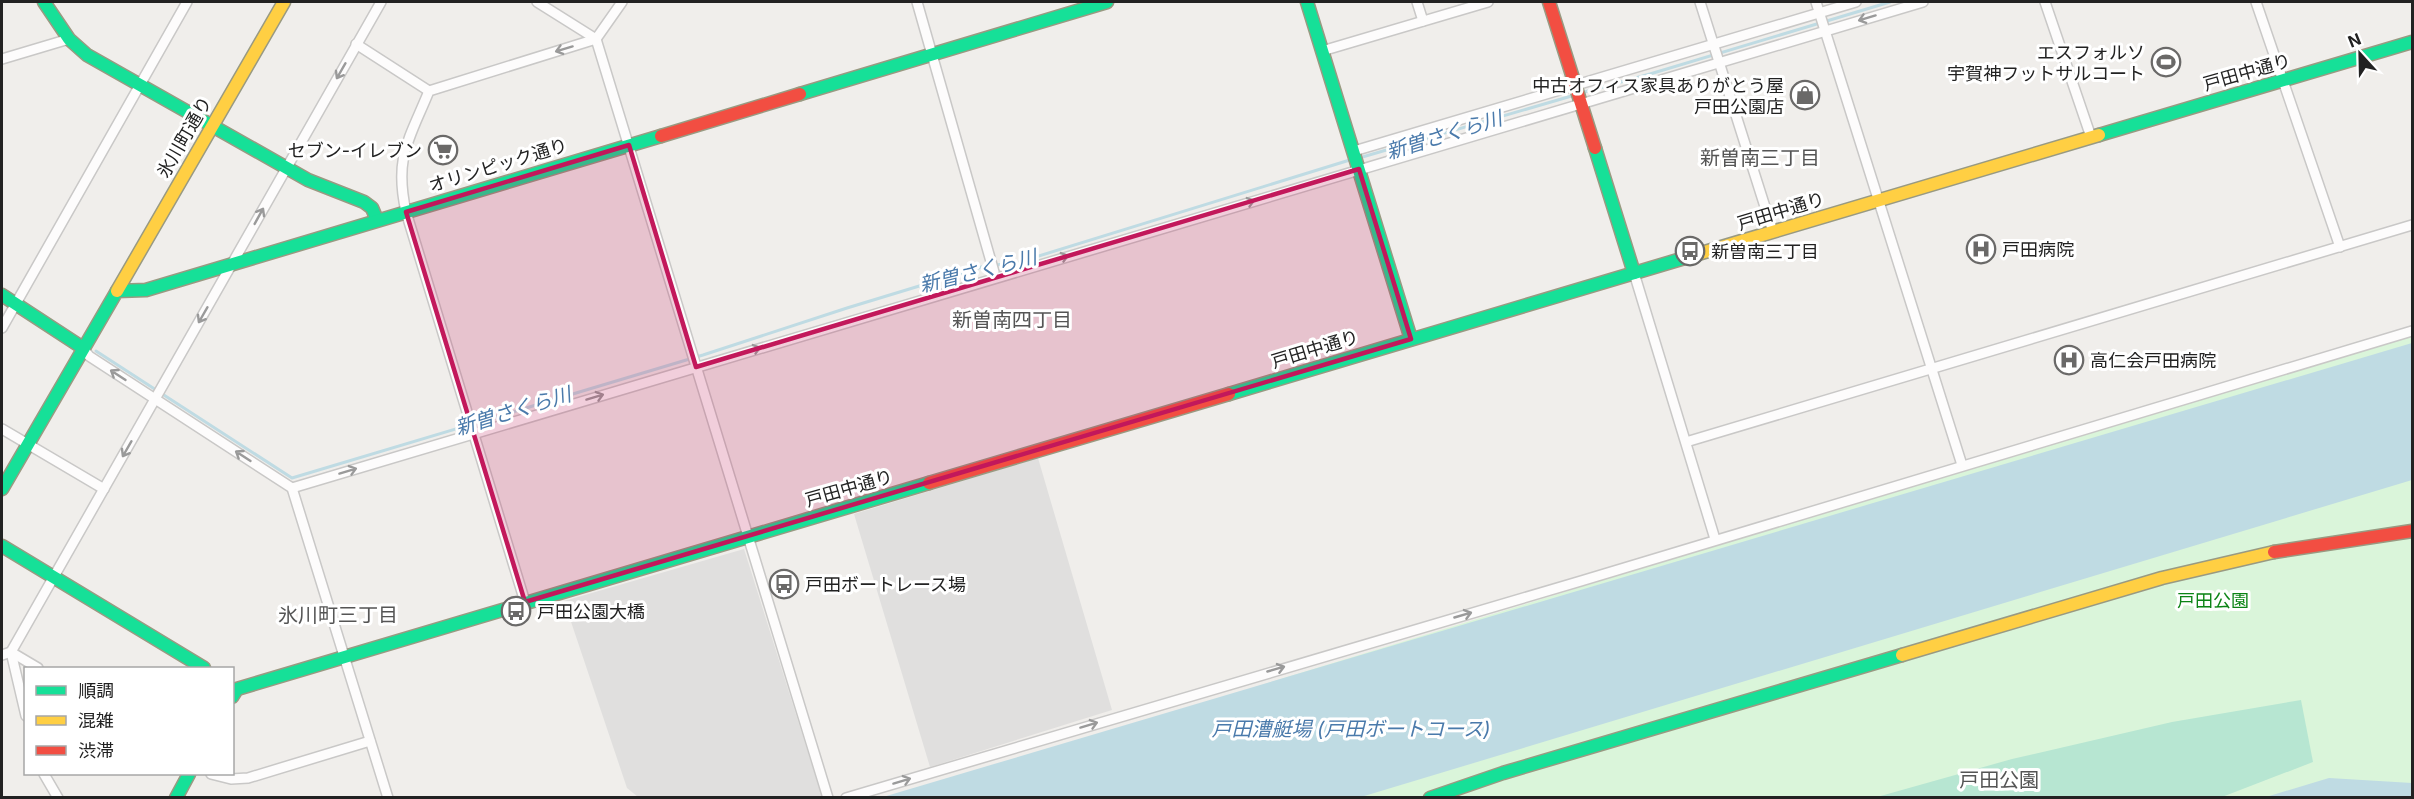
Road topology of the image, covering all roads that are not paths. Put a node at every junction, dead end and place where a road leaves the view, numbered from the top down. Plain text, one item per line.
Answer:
1 (44, 2) edge
2 (187, 2) edge
3 (284, 2) edge
4 (381, 2) edge
5 (537, 2) edge
6 (622, 2) edge
7 (917, 2) edge
8 (1107, 2) edge
9 (1307, 2) edge
10 (1417, 2) edge
11 (1488, 2) edge
12 (1549, 2) edge
13 (1700, 2) edge
14 (1816, 2) edge
15 (1856, 2) edge
16 (1923, 2) edge
17 (2045, 2) edge
18 (2256, 2) edge
19 (1423, 21) junction
20 (1823, 22) junction
21 (69, 39) junction
22 (596, 39) junction
23 (2412, 42) edge
24 (356, 44) junction
25 (1714, 46) junction
26 (1322, 51) junction
27 (933, 54) junction
28 (2, 59) edge
29 (1719, 61) junction
30 (2283, 80) junction
31 (140, 86) junction
32 (429, 91) junction
33 (1578, 95) junction
34 (211, 127) junction
35 (2091, 137) junction
36 (629, 145) junction
37 (1354, 152) junction
38 (1358, 167) junction
39 (286, 168) junction
40 (1879, 200) junction
41 (406, 212) junction
42 (377, 220) junction
43 (2412, 225) edge
44 (1773, 232) junction
45 (2340, 247) junction
46 (232, 264) junction
47 (994, 272) dead end
48 (1634, 273) junction
49 (117, 291) junction
50 (2, 295) edge
51 (15, 304) junction
52 (2, 328) edge
53 (2412, 331) edge
54 (1411, 339) junction
55 (83, 348) junction
56 (696, 366) junction
57 (1932, 369) junction
58 (156, 399) junction
59 (2, 429) edge
60 (474, 432) junction
61 (1686, 442) junction
62 (28, 444) junction
63 (1962, 465) junction
64 (292, 488) junction
65 (2, 489) edge
66 (104, 489) junction
67 (2412, 531) edge
68 (748, 536) junction
69 (1715, 539) junction
70 (2, 546) edge
71 (54, 578) junction
72 (525, 602) junction
73 (6, 654) edge
74 (344, 657) junction
75 (34, 667) edge
76 (201, 667) edge
77 (234, 691) edge
78 (24, 710) edge
79 (370, 741) junction
80 (45, 775) edge
81 (188, 775) edge
82 (214, 775) edge
83 (58, 798) edge
84 (176, 798) edge
85 (388, 798) edge
86 (828, 798) edge
87 (846, 798) edge
88 (1430, 798) edge

1 - 21 street
2 - 31 street
3 - 34 street, 氷川町通り
4 - 24 street
5 - 22 street
6 - 22 street
7 - 27 street
8 - 27 street, オリンピック通り
9 - 26 street
10 - 19 street
11 - 19 street
12 - 33 street
13 - 25 street
14 - 20 street
15 - 20 street
16 -> 20 street
17 - 35 street
18 - 30 street
19 - 26 street
20 - 25 street
20 - 29 street
20 - 40 street
21 - 28 street
21 - 31 street
22 -> 32 street
22 - 36 street
23 - 30 street, 戸田中通り
24 - 32 street
24 -> 39 street
25 - 29 street
25 - 33 street
26 - 37 street
27 - 36 street, オリンピック通り
27 - 47 street
29 - 33 street
29 - 44 street
30 - 35 street, 戸田中通り
30 - 45 street
31 - 34 street
31 - 51 street
32 - 41 street
33 - 37 street
33 - 38 street
33 - 48 street
34 - 39 street
34 - 49 street, 氷川町通り
35 - 40 street, 戸田中通り
36 - 41 street, オリンピック通り
36 - 56 street
37 - 38 street
38 - 54 street
56 -> 38 street
39 - 42 street
46 -> 39 street
40 - 44 street, 戸田中通り
40 - 57 street
41 - 42 street, オリンピック通り
41 - 60 street
42 - 46 street, オリンピック通り
43 - 45 street
44 - 48 street, 戸田中通り
45 - 57 street
46 - 49 street, オリンピック通り
46 -> 58 street
48 - 54 street, 戸田中通り
48 - 61 street
49 - 55 street
50 - 51 street
51 - 52 street
51 - 55 street
53 - 63 street
54 - 68 street, 戸田中通り
58 -> 55 street
55 - 62 street
60 -> 56 street
56 - 68 street
57 - 61 street
57 - 63 street
64 -> 58 street
58 -> 66 street
59 - 62 street
64 -> 60 street
60 - 72 street
61 - 69 street
62 - 65 street
62 - 66 street
63 - 69 street
64 - 74 street
66 - 71 street
67 - 88 street
68 - 72 street, 戸田中通り
68 - 86 street
87 -> 69 street
70 - 71 street
71 - 73 street
71 - 76 street
72 - 74 street, 戸田中通り
73 - 75 street
73 - 78 street
74 - 77 street, 戸田中通り
74 - 79 street
79 - 82 street
79 - 85 street
80 - 83 street
81 - 84 street

